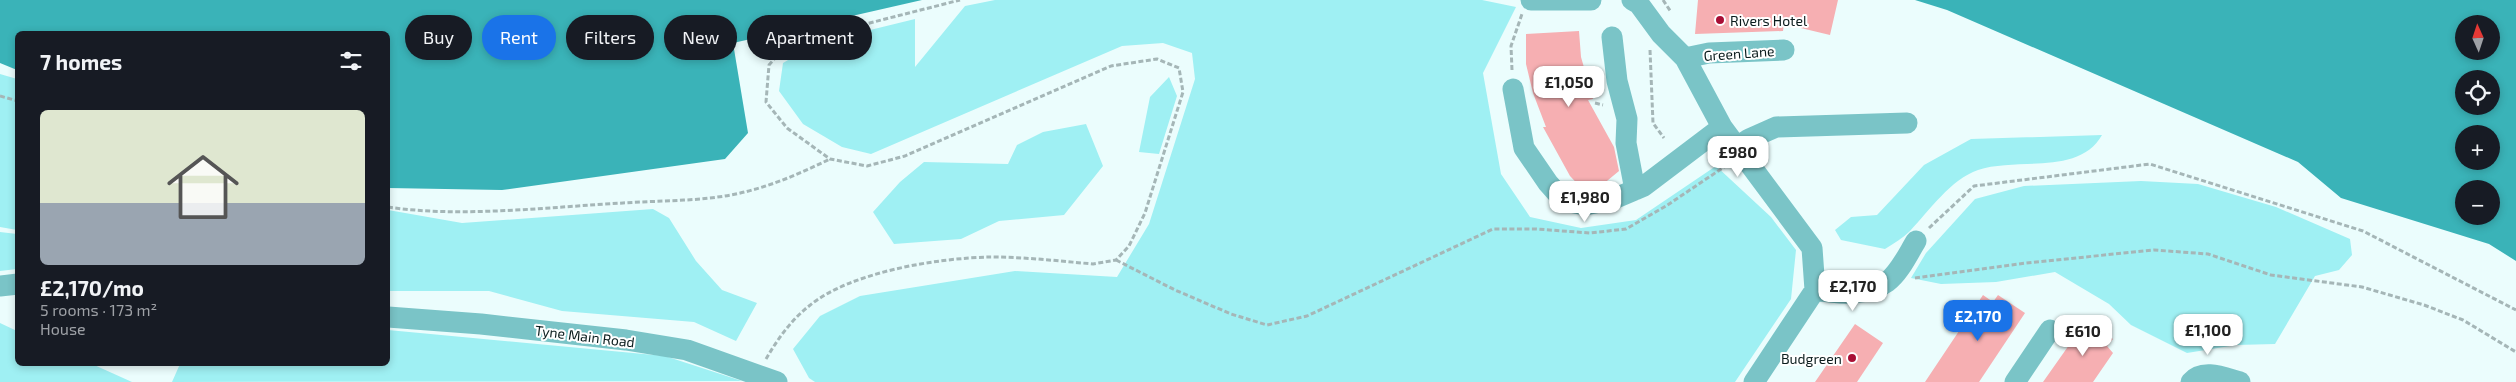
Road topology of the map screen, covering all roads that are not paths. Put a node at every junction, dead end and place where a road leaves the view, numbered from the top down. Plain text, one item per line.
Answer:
1 (1531, 0) edge
2 (1591, 0) edge
3 (1632, 0) edge
4 (1612, 37) dead end
5 (1784, 50) dead end
6 (1685, 58) junction
7 (1513, 88) road end
8 (1907, 123) dead end
9 (1722, 127) junction
10 (1742, 153) junction
11 (1635, 190) junction
12 (1916, 240) road end
13 (15, 284) edge
14 (0, 286) edge
15 (1815, 290) junction
16 (390, 317) edge
17 (2050, 330) dead end
18 (755, 378) edge
19 (777, 382) edge
20 (1754, 382) edge
21 (2015, 382) edge
22 (2191, 382) edge
23 (2240, 382) edge

1 - 2 street
3 - 6 street
4 - 11 street
5 - 6 street, Green Lane
6 - 9 street, Green Lane
7 - 11 street
8 - 10 street
9 - 10 street, Green Lane
9 - 11 street
10 - 15 street, Green Lane
12 - 15 street
13 - 14 street
15 - 20 street
16 - 18 street, Tyne Main Road
17 - 21 street
18 - 19 street, Tyne Main Road
22 - 23 street

